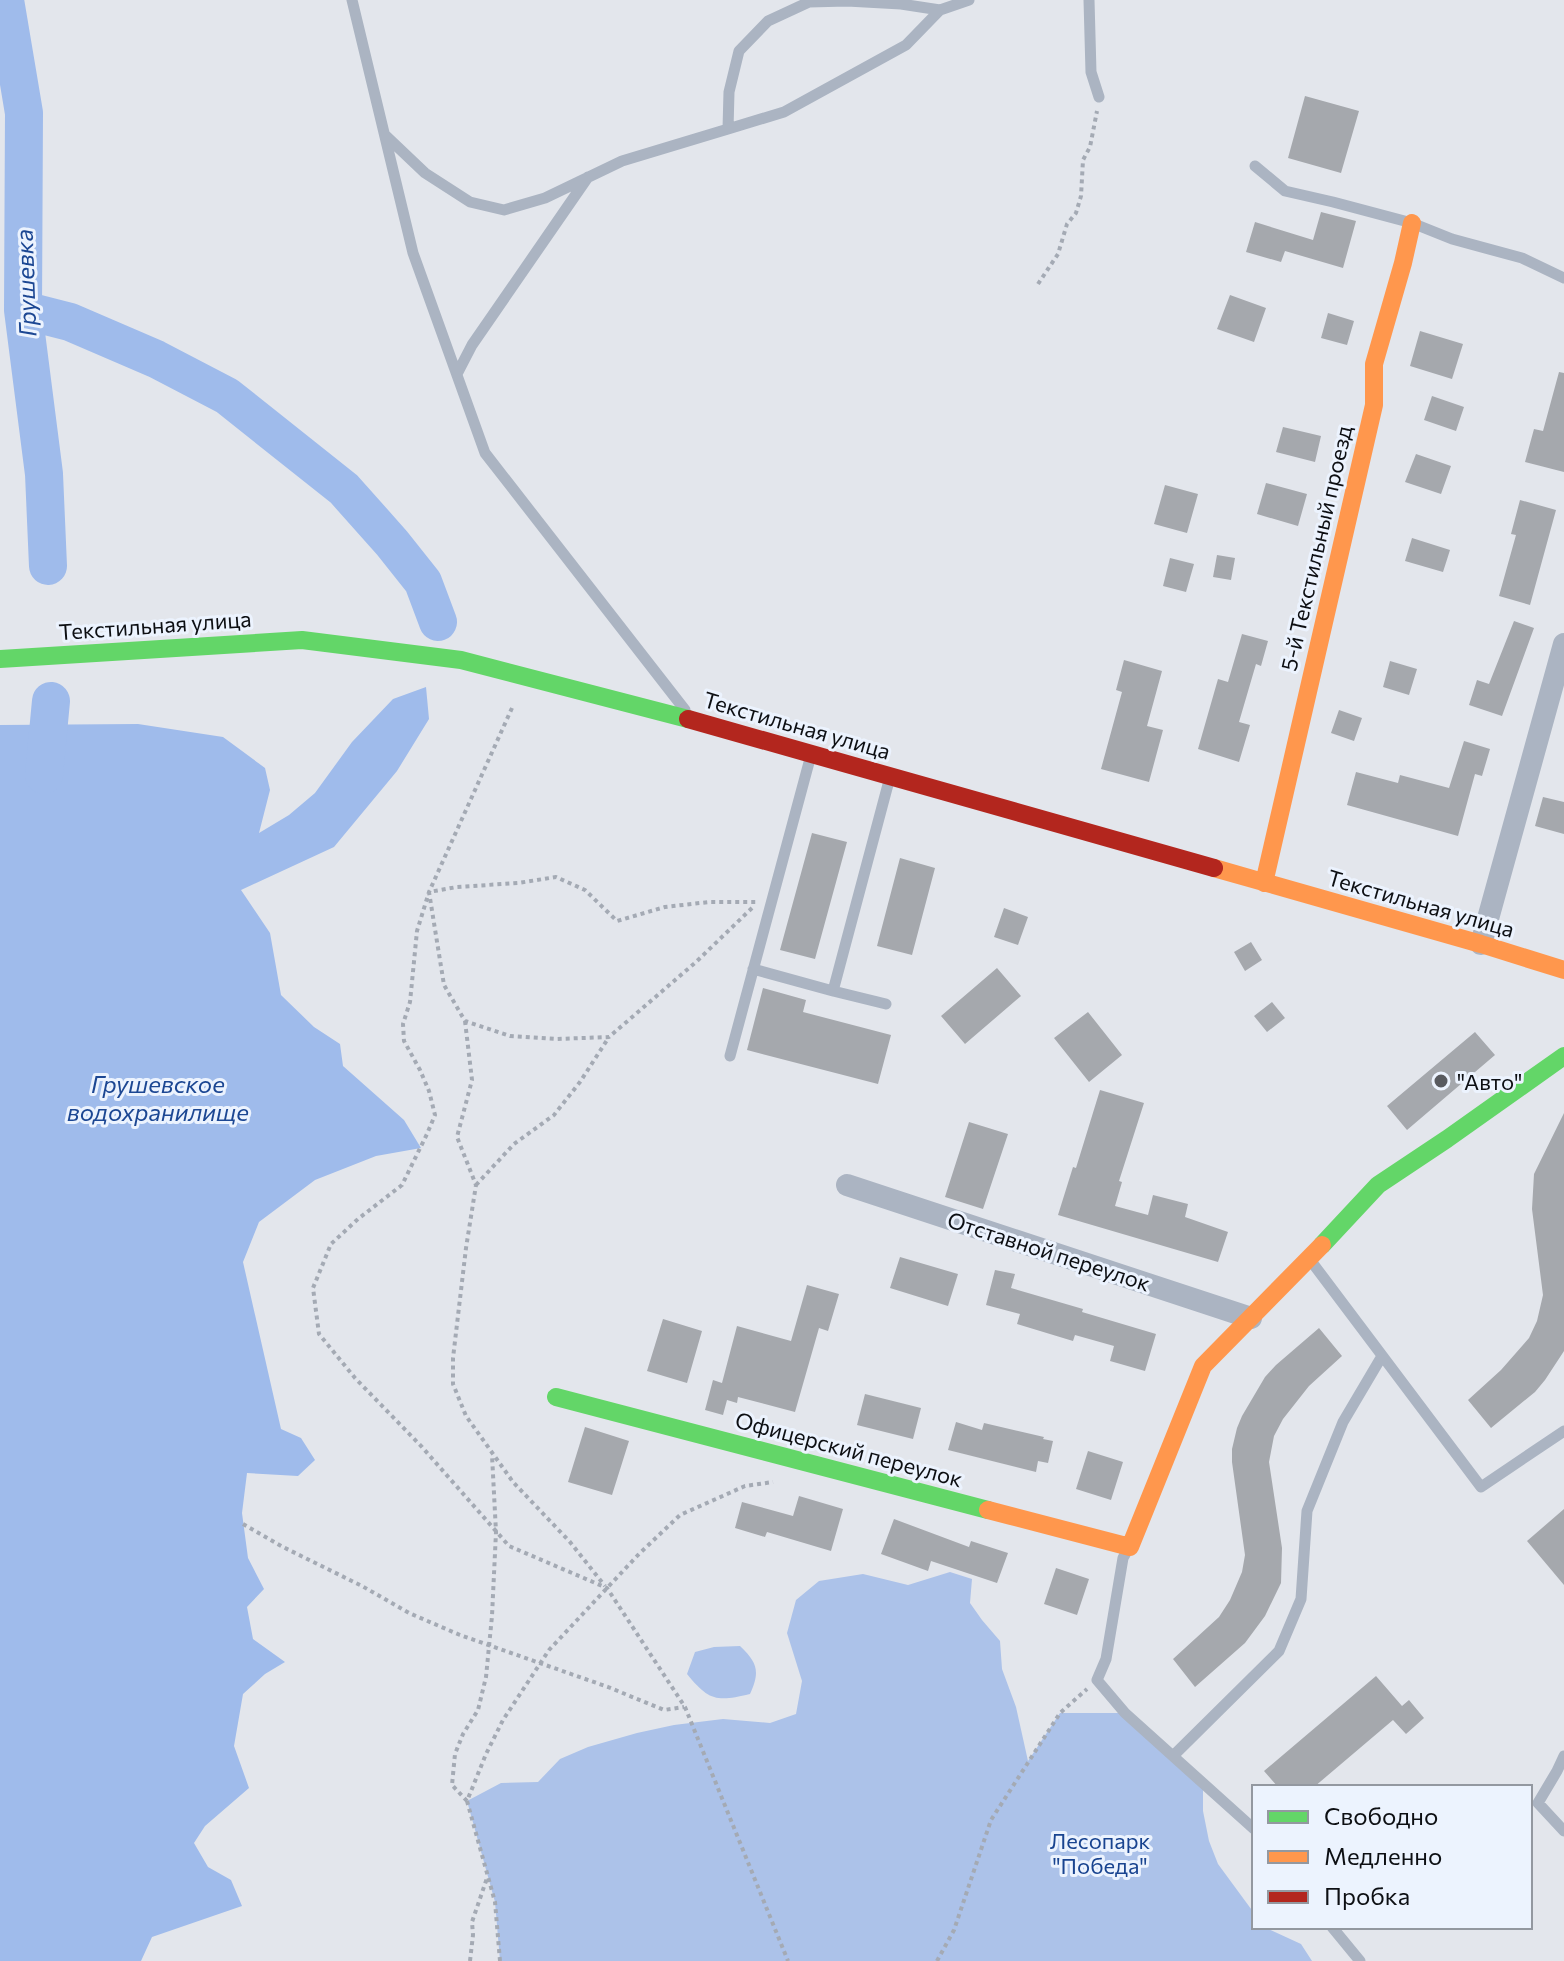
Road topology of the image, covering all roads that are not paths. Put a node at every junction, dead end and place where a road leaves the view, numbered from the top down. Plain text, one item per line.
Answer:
1 (352, 0) edge
2 (969, 0) edge
3 (1089, 0) edge
4 (940, 10) junction
5 (1099, 97) road end
6 (728, 129) junction
7 (385, 135) junction
8 (1255, 166) dead end
9 (588, 177) junction
10 (1412, 223) junction
11 (1564, 278) edge
12 (457, 374) junction
13 (1564, 644) edge
14 (0, 659) edge
15 (692, 720) junction
16 (811, 754) junction
17 (890, 777) junction
18 (1264, 883) junction
19 (1481, 944) junction
20 (753, 969) junction
21 (1564, 970) edge
22 (833, 991) junction
23 (886, 1004) dead end
24 (730, 1056) dead end
25 (1564, 1056) edge
26 (847, 1185) dead end
27 (1309, 1259) junction
28 (1251, 1318) junction
29 (1382, 1356) junction
30 (556, 1397) dead end
31 (1564, 1431) edge
32 (1130, 1547) junction
33 (1173, 1756) junction
34 (1564, 1756) edge
35 (1252, 1827) edge
36 (1564, 1831) edge
37 (1334, 1929) edge
38 (1360, 1961) edge

1 - 7 lane
2 - 4 lane
3 - 5 lane
4 - 6 lane
4 - 6 lane
6 - 9 lane
7 - 9 lane
7 - 12 lane
8 - 10 lane
9 - 12 lane
10 - 11 lane
10 - 18 street, 5-й Текстильный проезд
12 - 15 lane
13 - 19 street
14 - 15 street, Текстильная улица
15 - 16 street, Текстильная улица
16 - 17 street, Текстильная улица
16 - 20 lane
17 - 18 street, Текстильная улица
17 - 22 lane
18 - 19 street, Текстильная улица
19 - 21 street, Текстильная улица
20 - 22 lane
20 - 24 lane
22 - 23 lane
25 - 27 street
26 - 28 street, Отставной переулок
27 - 28 street
27 - 29 lane
28 - 32 street
29 - 31 lane
29 - 33 lane
30 - 32 street, Офицерский переулок
32 - 33 lane
33 - 35 lane
34 - 36 lane
37 - 38 lane

